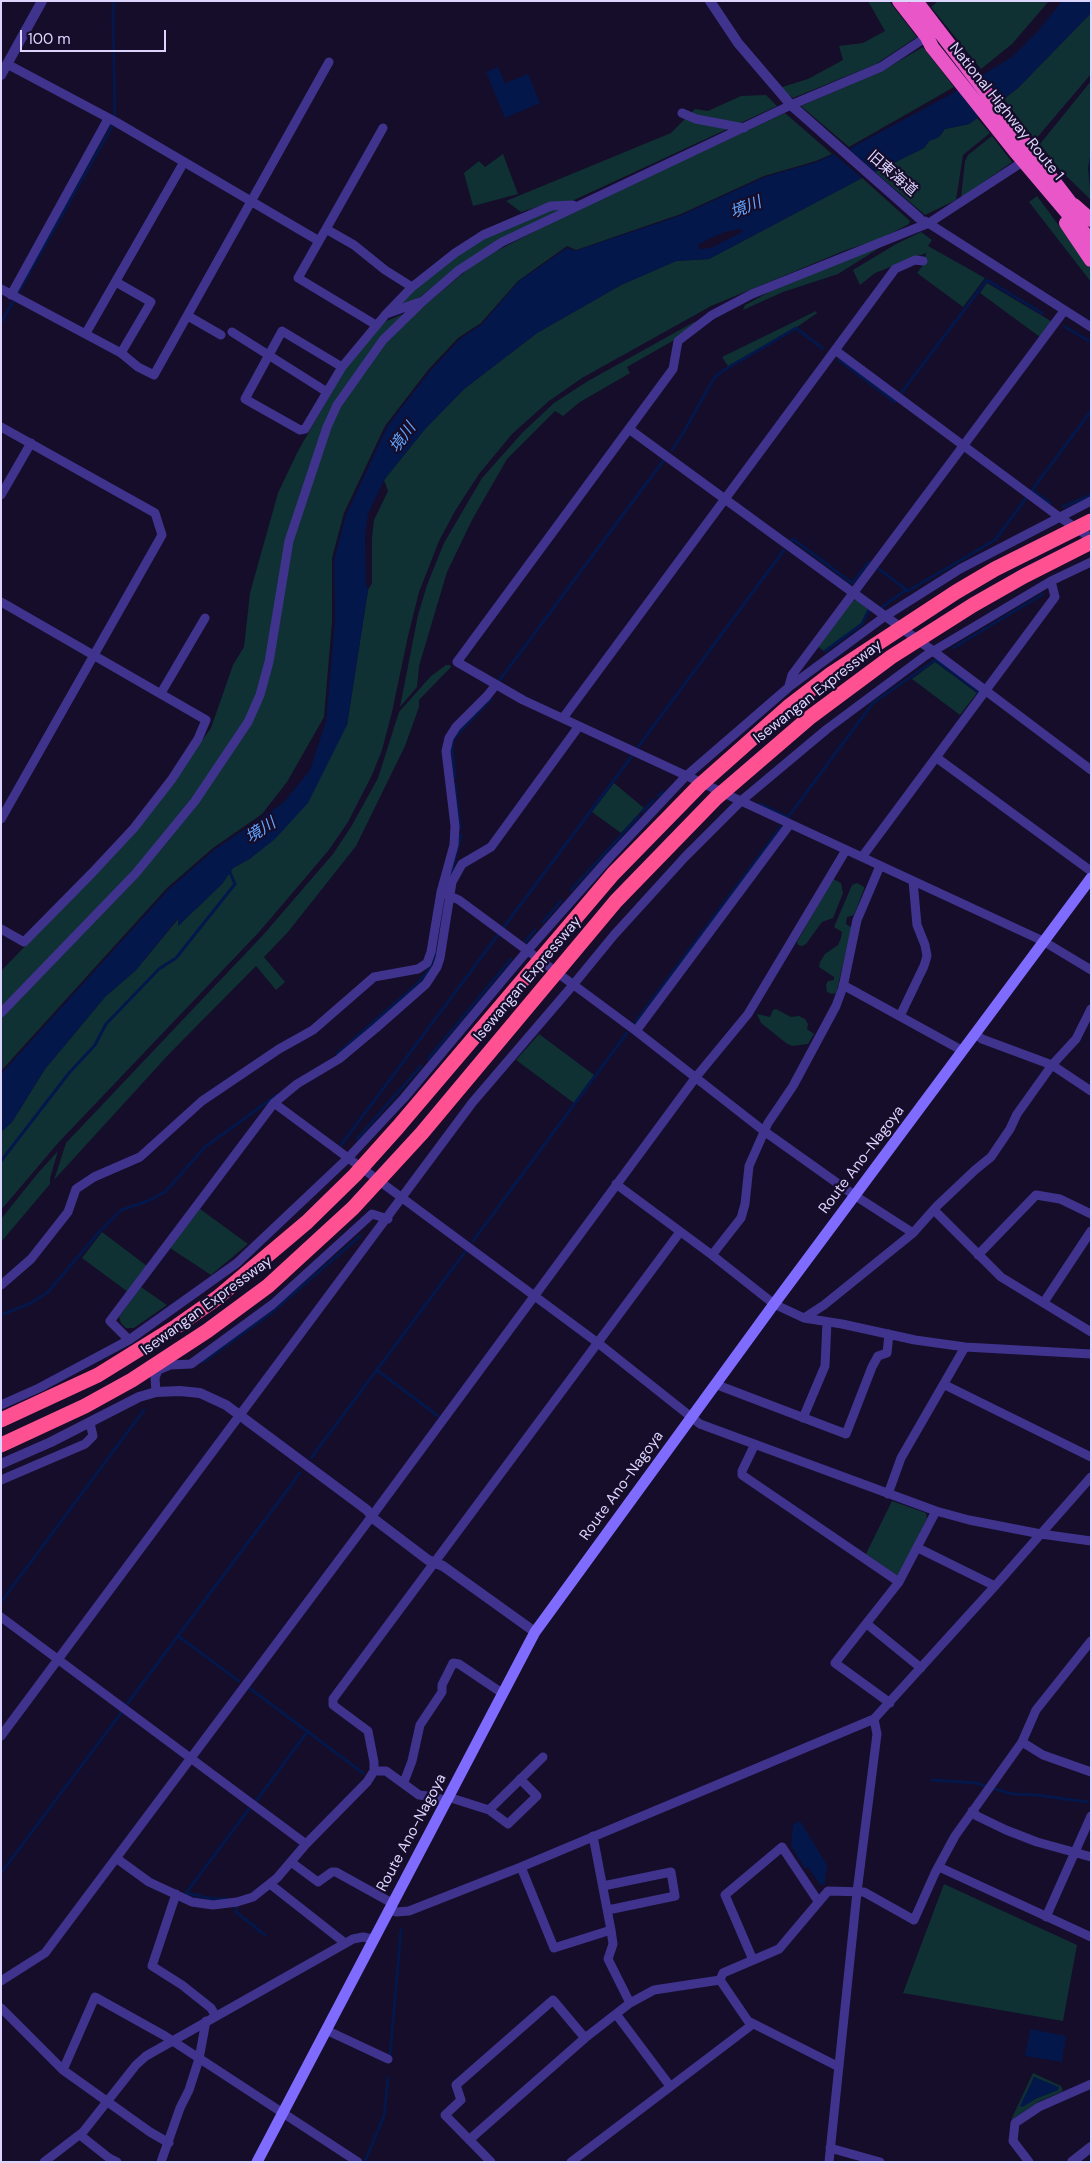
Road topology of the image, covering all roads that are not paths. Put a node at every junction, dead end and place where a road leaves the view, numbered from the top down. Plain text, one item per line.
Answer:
1 (42, 1) edge
2 (710, 1) edge
3 (899, 1) edge
4 (916, 1) edge
5 (935, 38) junction
6 (328, 62) dead end
7 (7, 64) junction
8 (1, 75) edge
9 (793, 107) junction
10 (682, 113) dead end
11 (112, 121) junction
12 (383, 128) dead end
13 (745, 128) junction
14 (1019, 146) junction
15 (1024, 160) junction
16 (184, 162) junction
17 (1049, 194) junction
18 (251, 202) junction
19 (576, 205) junction
20 (1074, 205) junction
21 (919, 218) joint
22 (1091, 220) edge
23 (929, 223) junction
24 (326, 229) junction
25 (1091, 231) edge
26 (319, 241) junction
27 (1091, 241) edge
28 (1091, 260) edge
29 (923, 261) dead end
30 (116, 282) junction
31 (412, 287) junction
32 (1, 289) edge
33 (14, 296) junction
34 (423, 301) junction
35 (1064, 310) junction
36 (386, 314) junction
37 (188, 316) junction
38 (376, 326) junction
39 (1091, 327) edge
40 (232, 332) dead end
41 (86, 333) junction
42 (221, 335) dead end
43 (835, 350) junction
44 (121, 353) junction
45 (268, 355) junction
46 (342, 368) junction
47 (327, 392) junction
48 (1, 427) edge
49 (629, 429) junction
50 (31, 443) junction
51 (964, 446) junction
52 (1, 495) edge
53 (724, 498) junction
54 (1091, 501) edge
55 (1058, 516) junction
56 (1091, 521) edge
57 (1091, 540) edge
58 (1091, 562) edge
59 (1051, 581) junction
60 (853, 593) junction
61 (1, 602) edge
62 (884, 617) junction
63 (205, 618) dead end
64 (934, 651) junction
65 (94, 654) junction
66 (495, 686) junction
67 (789, 686) junction
68 (985, 691) junction
69 (161, 693) junction
70 (563, 718) junction
71 (579, 726) junction
72 (937, 758) junction
73 (1091, 770) edge
74 (686, 776) junction
75 (741, 801) junction
76 (1, 819) edge
77 (790, 824) junction
78 (846, 850) junction
79 (862, 857) junction
80 (880, 866) junction
81 (1091, 871) edge
82 (1091, 878) edge
83 (913, 881) junction
84 (445, 893) junction
85 (1, 929) edge
86 (1043, 941) junction
87 (527, 951) junction
88 (1091, 970) edge
89 (574, 985) junction
90 (843, 985) junction
91 (1091, 1009) edge
92 (1, 1012) edge
93 (900, 1016) junction
94 (636, 1031) junction
95 (976, 1034) junction
96 (963, 1051) junction
97 (1052, 1065) junction
98 (696, 1077) junction
99 (1091, 1092) edge
100 (274, 1103) junction
101 (764, 1131) junction
102 (348, 1158) junction
103 (616, 1184) junction
104 (854, 1195) junction
105 (402, 1198) junction
106 (934, 1210) junction
107 (1091, 1214) edge
108 (388, 1219) junction
109 (1091, 1231) edge
110 (680, 1232) junction
111 (913, 1233) junction
112 (712, 1255) junction
113 (978, 1255) junction
114 (1, 1285) edge
115 (534, 1295) junction
116 (1044, 1302) junction
117 (774, 1304) junction
118 (804, 1318) junction
119 (827, 1322) junction
120 (1091, 1332) edge
121 (889, 1334) junction
122 (129, 1340) junction
123 (598, 1342) junction
124 (965, 1347) junction
125 (1091, 1354) edge
126 (716, 1383) junction
127 (945, 1385) junction
128 (156, 1392) junction
129 (1, 1404) edge
130 (241, 1416) junction
131 (691, 1416) junction
132 (803, 1418) junction
133 (1, 1420) edge
134 (90, 1423) junction
135 (755, 1444) junction
136 (1, 1445) edge
137 (1091, 1457) edge
138 (1, 1464) edge
139 (1091, 1477) edge
140 (1, 1480) edge
141 (888, 1494) junction
142 (936, 1511) junction
143 (372, 1516) junction
144 (1040, 1534) junction
145 (1091, 1541) edge
146 (918, 1548) junction
147 (436, 1563) junction
148 (899, 1582) junction
149 (995, 1586) junction
150 (1, 1617) edge
151 (867, 1624) junction
152 (535, 1632) junction
153 (1091, 1641) edge
154 (58, 1659) junction
155 (921, 1668) junction
156 (502, 1693) junction
157 (890, 1702) junction
158 (874, 1719) junction
159 (1, 1736) edge
160 (1022, 1742) junction
161 (190, 1757) junction
162 (544, 1757) dead end
163 (374, 1771) junction
164 (1091, 1772) edge
165 (520, 1779) junction
166 (404, 1782) junction
167 (446, 1799) junction
168 (490, 1810) junction
169 (972, 1811) junction
170 (1091, 1816) edge
171 (593, 1836) junction
172 (306, 1844) junction
173 (1075, 1853) junction
174 (1091, 1857) edge
175 (116, 1858) junction
176 (291, 1862) junction
177 (939, 1866) junction
178 (521, 1867) junction
179 (270, 1884) junction
180 (603, 1886) junction
181 (857, 1892) junction
182 (176, 1894) junction
183 (818, 1901) junction
184 (390, 1906) junction
185 (608, 1910) junction
186 (1046, 1917) junction
187 (611, 1930) junction
188 (1091, 1937) edge
189 (373, 1939) junction
190 (344, 1943) junction
191 (753, 1960) junction
192 (720, 1980) junction
193 (1, 1981) edge
194 (630, 2003) junction
195 (1, 2008) edge
196 (616, 2014) junction
197 (216, 2015) junction
198 (206, 2021) junction
199 (753, 2024) junction
200 (326, 2030) junction
201 (585, 2038) junction
202 (171, 2041) junction
203 (199, 2059) junction
204 (388, 2059) dead end
205 (838, 2067) junction
206 (63, 2070) junction
207 (1091, 2084) edge
208 (670, 2086) junction
209 (106, 2102) junction
210 (284, 2113) junction
211 (80, 2135) junction
212 (470, 2140) junction
213 (169, 2144) junction
214 (1091, 2147) edge
215 (830, 2148) junction
216 (44, 2162) edge
217 (117, 2162) edge
218 (160, 2162) edge
219 (257, 2162) edge
220 (358, 2162) edge
221 (491, 2162) edge
222 (571, 2162) edge
223 (829, 2162) edge
224 (880, 2162) edge
225 (1029, 2162) edge
226 (1072, 2162) edge

1 - 7 street
2 - 9 street, 旧東海道
3 - 5 highway, National Highway Route 1
4 - 5 highway, National Highway Route 1
5 - 9 street
5 - 14 highway, National Highway Route 1
6 - 18 street
7 - 8 street
7 - 11 street
9 - 13 street
9 - 21 street, 旧東海道
10 - 13 street
11 - 16 street
11 - 33 street
12 - 24 street
13 - 19 street
14 - 15 highway, National Highway Route 1
14 - 20 highway, National Highway Route 1
15 - 17 highway, National Highway Route 1
15 - 23 street
16 - 18 street
16 - 30 street
17 - 27 highway, National Highway Route 1
17 - 28 highway
18 - 26 street
18 - 37 street
19 - 31 street
19 - 34 street
20 - 22 highway
20 - 25 highway, National Highway Route 1
21 - 23 street, 旧東海道
23 - 35 street, 旧東海道
23 - 49 street
24 - 26 street
24 - 31 street
26 - 38 street
29 - 43 street
30 - 41 street
30 - 44 street
31 - 36 street
32 - 33 street
33 - 41 street
34 - 36 street
34 - 92 street
35 - 39 street, 旧東海道
35 - 51 street
36 - 38 street
37 - 42 street
37 - 44 street
38 - 46 street
40 - 45 street
41 - 44 street
43 - 51 street
43 - 53 street
45 - 46 street
45 - 47 street
45 - 47 street
46 - 47 street
48 - 50 street
49 - 53 street
49 - 66 street
50 - 52 street
50 - 65 street
51 - 55 street
51 - 60 street
53 - 60 street
53 - 70 street
54 - 55 street
55 - 57 street
55 - 62 street
56 - 133 highway, Isewangan Expressway
57 - 136 highway, Isewangan Expressway
58 - 59 street
59 - 64 street
59 - 68 street
60 - 62 street
60 - 67 street
61 - 65 street
62 - 64 street
62 - 67 street
63 - 69 street
64 - 68 street
64 - 75 street
65 - 69 street
65 - 76 street
66 - 70 street
66 - 84 street
67 - 74 street
68 - 72 street
68 - 73 street
69 - 85 street
70 - 71 street
71 - 74 street
71 - 84 street
72 - 79 street
72 - 81 street
74 - 75 street
74 - 87 street
75 - 77 street
75 - 89 street
77 - 78 street
77 - 94 street
78 - 79 street
78 - 98 street
79 - 80 street
80 - 83 street
80 - 90 street
82 - 86 main road, Route Ano-Nagoya
83 - 86 street
83 - 93 street
84 - 87 street
84 - 100 street
84 - 114 street
86 - 88 street
86 - 95 main road, Route Ano-Nagoya
87 - 89 street
87 - 102 street
89 - 94 street
89 - 105 street
90 - 93 street
90 - 101 street
91 - 97 street
93 - 96 street
94 - 98 street
95 - 96 main road, Route Ano-Nagoya
95 - 97 street
96 - 104 main road, Route Ano-Nagoya
97 - 99 street
97 - 106 street
98 - 101 street
98 - 103 street
100 - 102 street
100 - 122 street
101 - 104 street
101 - 112 street
102 - 105 street
102 - 122 street
103 - 110 street
103 - 115 street
104 - 111 street
104 - 117 main road, Route Ano-Nagoya
105 - 108 street
105 - 115 street
106 - 111 street
106 - 113 street
107 - 113 street
108 - 128 street
108 - 130 street
109 - 116 street
110 - 112 street
110 - 123 street
111 - 118 street
112 - 117 street
113 - 116 street
115 - 123 street
115 - 143 street
116 - 120 street
117 - 118 street
117 - 126 main road, Route Ano-Nagoya
118 - 119 street
119 - 121 street
119 - 132 street
121 - 124 street
121 - 132 street
122 - 129 street
123 - 131 street
123 - 147 street
124 - 125 street
124 - 127 street
126 - 131 main road, Route Ano-Nagoya
126 - 132 street
127 - 137 street
127 - 141 street
128 - 130 street
128 - 134 street
130 - 143 street
130 - 154 street
131 - 135 street
131 - 152 main road, Route Ano-Nagoya
134 - 138 street
134 - 140 street
135 - 141 street
135 - 148 street
139 - 144 street
141 - 142 street
142 - 144 street
142 - 146 street
143 - 147 street
143 - 161 street
144 - 145 street
144 - 149 street
146 - 148 street
146 - 149 street
147 - 152 street
147 - 163 street
148 - 151 street
149 - 155 street
150 - 154 street
151 - 155 street
151 - 157 street
152 - 156 main road, Route Ano-Nagoya
153 - 160 street
154 - 159 street
154 - 161 street
155 - 157 street
156 - 166 street
156 - 167 main road, Route Ano-Nagoya
157 - 158 street
158 - 171 street
158 - 181 street
160 - 164 street
160 - 169 street
161 - 172 street
161 - 175 street
162 - 165 street
163 - 166 street
163 - 172 street
165 - 168 street
165 - 168 street
166 - 167 street
167 - 168 street
167 - 184 main road, Route Ano-Nagoya
169 - 173 street
169 - 177 street
170 - 173 street
171 - 178 street
171 - 180 street
172 - 176 street
173 - 174 street
173 - 186 street
175 - 182 street
175 - 193 street
176 - 179 street
176 - 184 street
177 - 181 street
177 - 186 street
178 - 184 street
178 - 187 street
179 - 182 street
179 - 190 street
180 - 185 street
180 - 185 street
181 - 183 street
181 - 205 street
182 - 197 street
183 - 191 street
183 - 191 street
184 - 189 main road, Route Ano-Nagoya
185 - 187 street
186 - 188 street
187 - 194 street
189 - 190 street
189 - 200 main road, Route Ano-Nagoya
190 - 197 street
191 - 192 street
192 - 194 street
192 - 199 street
194 - 196 street
195 - 206 street
196 - 201 street
196 - 208 street
197 - 198 street
198 - 202 street
198 - 203 street
199 - 205 street
199 - 208 street
200 - 204 street
200 - 210 main road, Route Ano-Nagoya
201 - 212 street
201 - 212 street
202 - 203 street
202 - 206 street
202 - 209 street
203 - 210 street
203 - 213 street
205 - 215 street
206 - 209 street
207 - 225 street
208 - 222 street
209 - 211 street
209 - 213 street
210 - 219 main road, Route Ano-Nagoya
210 - 220 street
211 - 216 street
211 - 217 street
212 - 221 street
213 - 218 street
214 - 226 street
215 - 223 street
215 - 224 street

